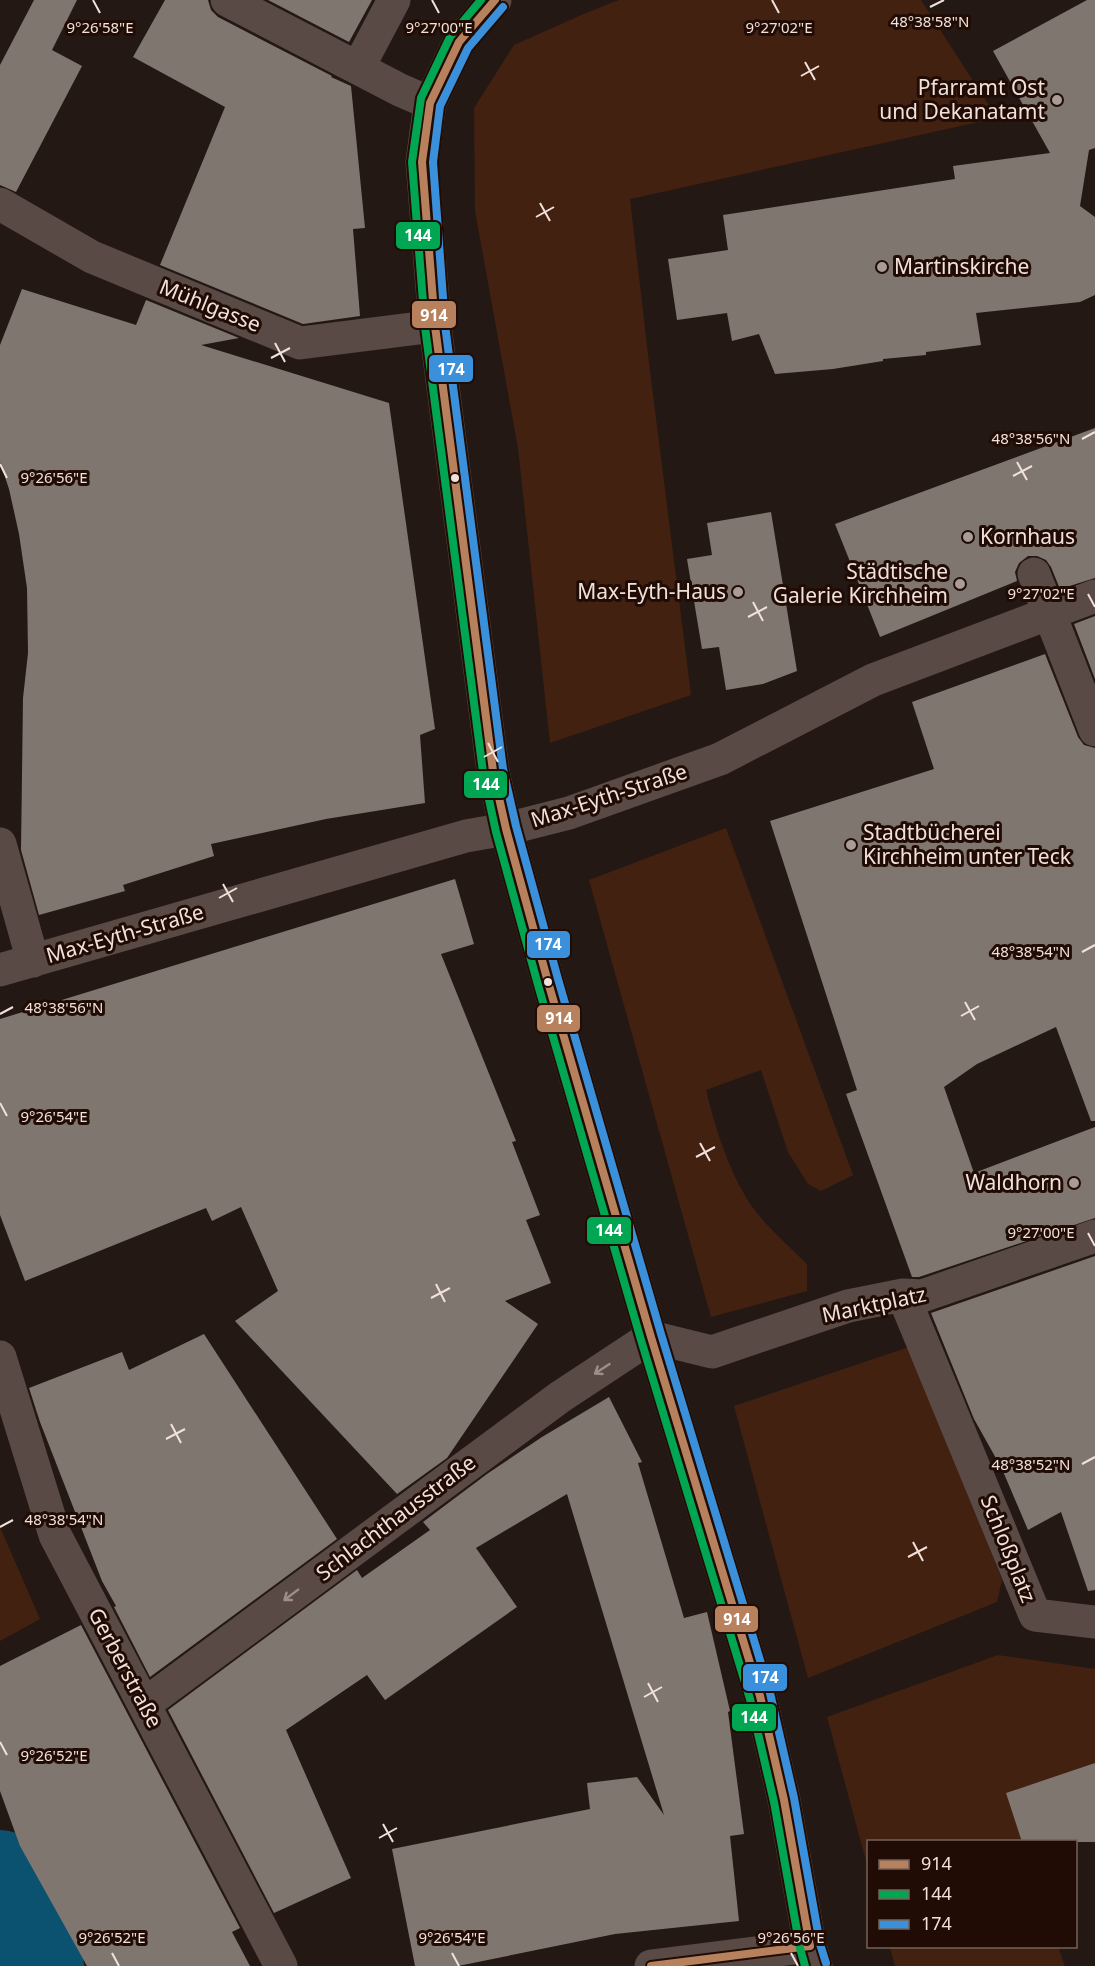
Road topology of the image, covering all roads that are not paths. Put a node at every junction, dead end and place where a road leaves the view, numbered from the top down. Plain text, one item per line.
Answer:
1 (227, 0) edge
2 (394, 0) edge
3 (495, 0) edge
4 (358, 68) junction
5 (430, 103) junction
6 (0, 204) edge
7 (435, 326) junction
8 (1034, 574) dead end
9 (1095, 596) edge
10 (1049, 614) junction
11 (1095, 730) edge
12 (506, 829) junction
13 (0, 844) edge
14 (33, 961) junction
15 (0, 970) edge
16 (1095, 1236) edge
17 (903, 1295) junction
18 (651, 1337) junction
19 (0, 1357) edge
20 (1095, 1622) edge
21 (145, 1704) junction
22 (813, 1956) edge
23 (281, 1966) edge
24 (651, 1966) edge

1 - 4 street
2 - 4 street
3 - 5 street
4 - 5 street
5 - 7 street
6 - 7 street, Mühlgasse
7 - 12 street
8 - 10 street
9 - 10 street, Max-Eyth-Straße
10 - 11 street
10 - 12 street, Max-Eyth-Straße
12 - 14 street, Max-Eyth-Straße
12 - 18 street
13 - 14 street
14 - 15 street, Max-Eyth-Straße
16 - 17 street, Marktplatz
17 - 18 street, Marktplatz
17 - 20 street, Schloßplatz
18 -> 21 street, Schlachthausstraße
18 - 22 street
19 - 21 street, Gerberstraße
21 - 23 street, Gerberstraße
22 - 24 street

